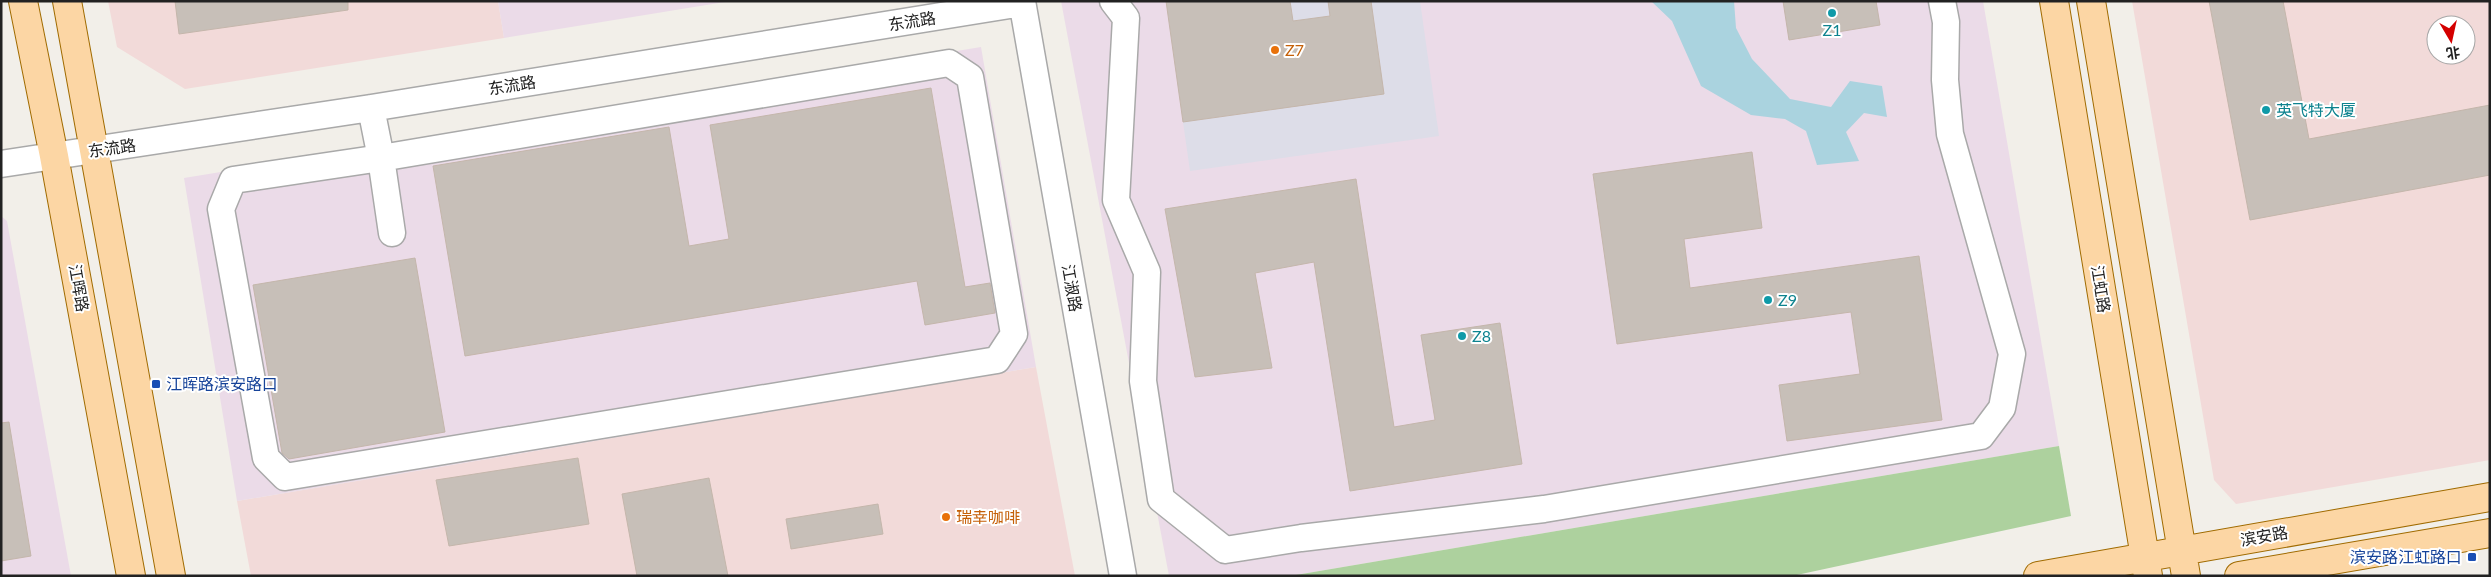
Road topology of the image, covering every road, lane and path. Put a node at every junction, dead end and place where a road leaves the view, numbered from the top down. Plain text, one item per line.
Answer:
1 (23, 1) edge
2 (66, 1) edge
3 (1113, 1) edge
4 (1942, 1) edge
5 (2054, 1) edge
6 (2091, 1) edge
7 (1022, 2) edge
8 (371, 108) junction
9 (93, 152) junction
10 (54, 156) junction
11 (382, 158) junction
12 (1, 164) edge
13 (392, 233) dead end
14 (2490, 497) edge
15 (2490, 533) edge
16 (2183, 563) edge
17 (2146, 567) edge
18 (131, 576) edge
19 (171, 576) edge
20 (1123, 576) edge
21 (2038, 576) edge
22 (2238, 576) edge

1 - 10 main road, 江晖路
2 - 9 main road
3 - 4 street
5 - 17 main road, 江虹路
6 - 16 main road
7 - 8 street, 东流路
7 - 20 street, 江淑路
8 - 9 street, 东流路
8 - 11 street
9 - 10 street, 东流路
9 - 19 main road
10 - 12 street, 东流路
10 - 18 main road, 江晖路
11 - 11 street
11 - 13 street
14 - 16 main road, 滨安路
15 - 22 main road
16 - 17 main road, 滨安路
17 - 21 main road, 滨安路

